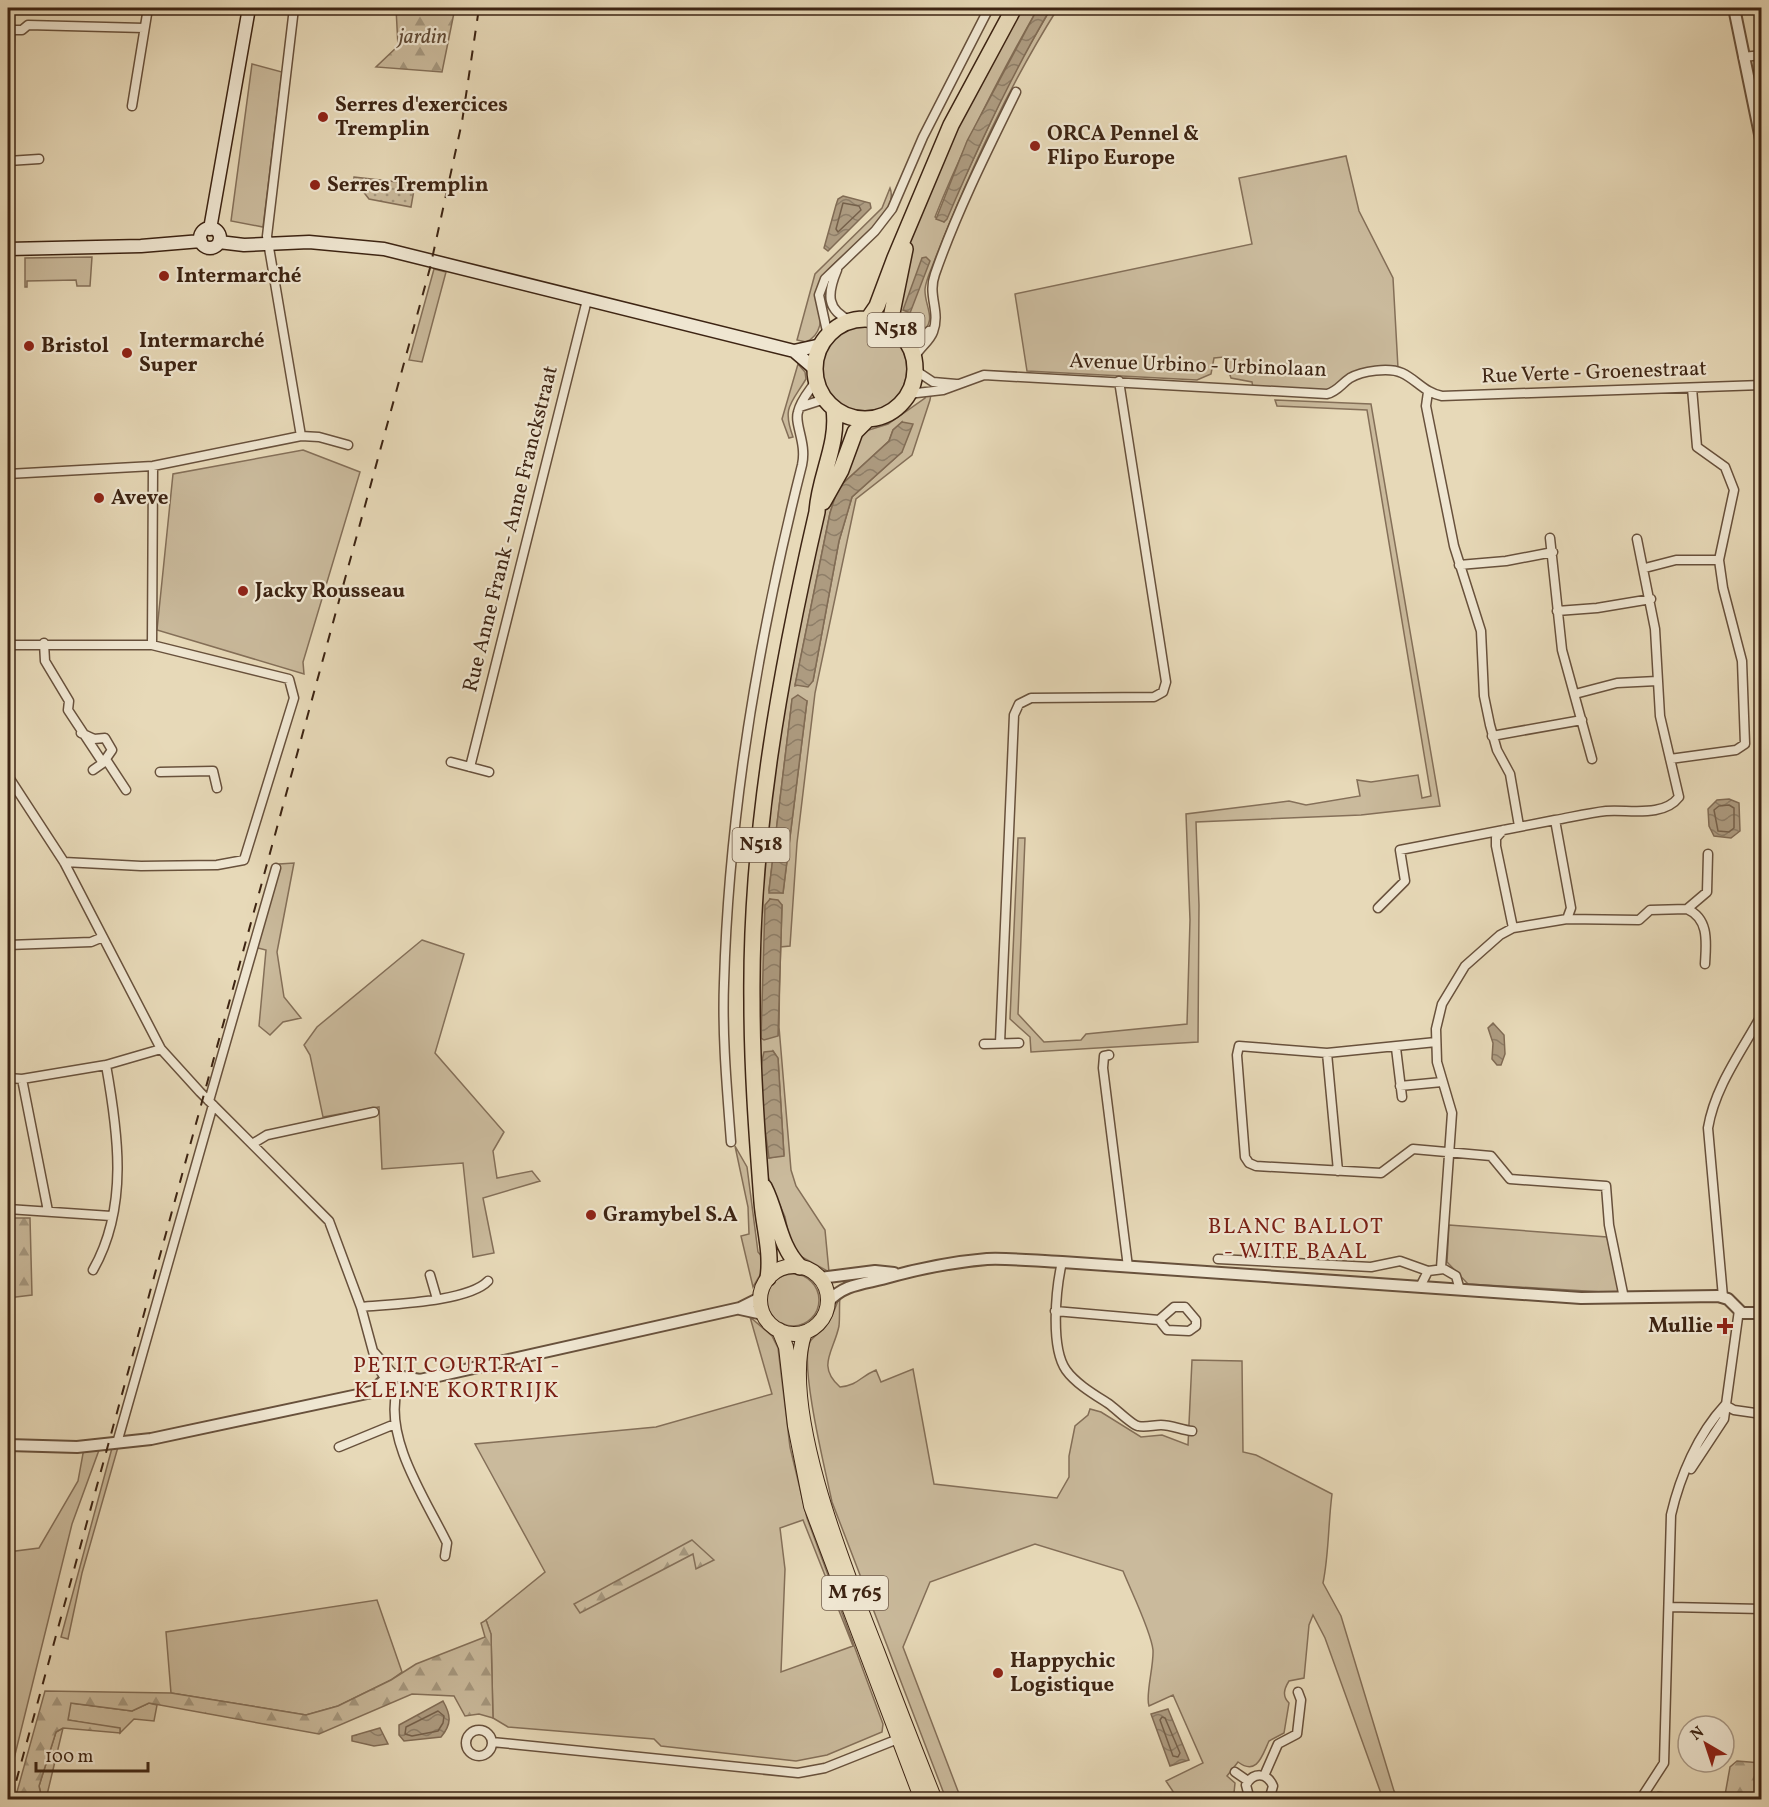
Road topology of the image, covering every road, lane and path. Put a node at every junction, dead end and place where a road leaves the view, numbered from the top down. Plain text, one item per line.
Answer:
1 (148, 8) edge
2 (249, 8) edge
3 (294, 8) edge
4 (989, 8) edge
5 (1014, 8) edge
6 (1734, 8) edge
7 (144, 28) junction
8 (8, 30) edge
9 (1761, 55) edge
10 (1743, 57) junction
11 (9, 65) edge
12 (1016, 92) dead end
13 (132, 106) dead end
14 (1761, 144) edge
15 (39, 159) dead end
16 (8, 161) edge
17 (210, 228) junction
18 (907, 228) junction
19 (201, 241) junction
20 (219, 242) junction
21 (268, 244) junction
22 (8, 249) edge
23 (837, 270) junction
24 (587, 300) junction
25 (868, 319) junction
26 (851, 321) junction
27 (934, 327) junction
28 (893, 328) junction
29 (905, 339) junction
30 (824, 340) junction
31 (794, 351) junction
32 (915, 364) junction
33 (815, 375) junction
34 (1119, 381) junction
35 (956, 384) junction
36 (1761, 385) edge
37 (1692, 388) junction
38 (1428, 392) junction
39 (908, 394) junction
40 (829, 404) junction
41 (800, 407) junction
42 (868, 419) junction
43 (301, 436) junction
44 (348, 445) dead end
45 (153, 466) junction
46 (8, 474) edge
47 (817, 512) junction
48 (1550, 538) dead end
49 (1638, 539) dead end
50 (1553, 552) junction
51 (1719, 560) junction
52 (1459, 565) junction
53 (1645, 568) junction
54 (1651, 598) junction
55 (1557, 611) junction
56 (44, 643) junction
57 (8, 645) edge
58 (152, 645) junction
59 (1657, 681) junction
60 (1575, 694) junction
61 (1582, 720) junction
62 (81, 733) junction
63 (1492, 736) junction
64 (1592, 759) dead end
65 (1670, 759) junction
66 (105, 762) junction
67 (452, 762) dead end
68 (470, 767) junction
69 (93, 770) dead end
70 (160, 772) dead end
71 (489, 772) dead end
72 (8, 776) edge
73 (217, 788) dead end
74 (126, 789) dead end
75 (1555, 820) junction
76 (1519, 826) junction
77 (1503, 830) junction
78 (1708, 854) dead end
79 (64, 862) junction
80 (276, 868) dead end
81 (1377, 908) dead end
82 (1688, 909) junction
83 (1567, 919) junction
84 (1514, 928) junction
85 (103, 937) junction
86 (8, 945) edge
87 (1705, 964) dead end
88 (1761, 1014) edge
89 (1436, 1042) junction
90 (1000, 1043) junction
91 (1019, 1043) dead end
92 (984, 1044) dead end
93 (1396, 1048) junction
94 (161, 1049) junction
95 (1327, 1053) junction
96 (1108, 1055) dead end
97 (106, 1065) junction
98 (8, 1078) edge
99 (22, 1078) junction
100 (1442, 1082) junction
101 (1400, 1086) junction
102 (1402, 1097) dead end
103 (211, 1103) junction
104 (374, 1112) dead end
105 (731, 1142) dead end
106 (252, 1144) junction
107 (1451, 1152) junction
108 (1338, 1171) junction
109 (761, 1182) junction
110 (8, 1209) edge
111 (48, 1211) junction
112 (111, 1216) junction
113 (1218, 1259) dead end
114 (1062, 1262) junction
115 (800, 1267) junction
116 (1128, 1267) junction
117 (1441, 1268) junction
118 (93, 1270) dead end
119 (1428, 1271) junction
120 (900, 1273) junction
121 (430, 1275) dead end
122 (768, 1278) junction
123 (819, 1278) junction
124 (488, 1281) dead end
125 (1420, 1287) junction
126 (1460, 1290) junction
127 (1723, 1297) junction
128 (760, 1298) junction
129 (1624, 1298) junction
130 (437, 1299) junction
131 (828, 1302) junction
132 (361, 1307) junction
133 (740, 1308) junction
134 (1739, 1310) junction
135 (1055, 1311) junction
136 (1761, 1313) edge
137 (764, 1314) junction
138 (1159, 1320) dead end
139 (779, 1330) junction
140 (805, 1332) junction
141 (794, 1382) junction
142 (391, 1384) junction
143 (1725, 1405) junction
144 (1761, 1414) edge
145 (395, 1424) junction
146 (1192, 1431) dead end
147 (117, 1443) junction
148 (8, 1445) edge
149 (339, 1447) dead end
150 (445, 1556) dead end
151 (1670, 1607) junction
152 (1760, 1609) edge
153 (1298, 1692) dead end
154 (904, 1737) junction
155 (492, 1742) dead end
156 (1235, 1772) dead end
157 (1264, 1776) junction
158 (1248, 1781) junction
159 (1249, 1799) edge
160 (922, 1800) edge
161 (934, 1800) edge
162 (1269, 1800) edge
163 (1640, 1800) edge

1 - 7 street
2 - 17 main road
3 - 21 street
4 - 23 street
5 - 18 highway, N518
6 - 10 street
7 - 8 street
7 - 13 street
8 - 11 street
9 - 10 street
10 - 14 street
12 - 27 street
15 - 16 street
17 - 19 main road
17 - 20 main road
18 - 25 highway, N518
18 - 28 highway, N518
19 - 20 main road
19 - 22 main road
20 - 21 main road
21 - 24 main road
21 - 43 street
23 - 26 street
23 - 30 street
24 - 31 main road
24 - 68 street, Rue Anne Frank - Anne Franckstraat
25 - 26 highway, N518
25 - 28 highway, N518
26 - 30 highway, N518
27 - 29 street
27 - 32 street
28 - 29 highway, N518
29 - 32 highway, N518
30 - 31 main road
30 - 33 highway
31 - 33 main road
32 - 35 street, Avenue Urbino - Urbinolaan
32 - 39 highway, N518
33 - 40 highway, N518
33 - 41 street
34 - 35 street, Avenue Urbino - Urbinolaan
34 - 38 street, Avenue Urbino - Urbinolaan
34 - 90 street
35 - 39 street, Avenue Urbino - Urbinolaan
36 - 37 street, Rue Verte - Groenestraat
37 - 38 street, Rue Verte - Groenestraat
37 - 51 street
38 - 52 street
39 - 42 highway
40 - 41 street
40 - 42 highway
40 - 47 highway, N518
41 - 105 street
42 - 47 highway, N518
43 - 44 street
43 - 45 street
45 - 46 street
45 - 58 street
47 - 109 highway, N518
48 - 50 street
49 - 53 street
50 - 52 street
50 - 55 street
51 - 53 street
51 - 65 street
52 - 63 street
53 - 54 street
54 - 55 street
54 - 59 street
55 - 60 street
56 - 57 street
56 - 58 street
56 - 62 street
58 - 79 street
59 - 60 street
59 - 65 street
60 - 61 street
61 - 63 street
61 - 64 street
62 - 66 street
62 - 66 street
63 - 76 street
65 - 75 street
66 - 69 street
66 - 74 street
67 - 68 street
68 - 71 street
70 - 73 street
72 - 79 street
75 - 76 street
75 - 83 street
76 - 77 street
77 - 81 street
77 - 84 street
78 - 82 street
79 - 85 street
80 - 103 street
82 - 83 street
82 - 87 street
83 - 84 street
84 - 89 street
85 - 86 street
85 - 94 street
88 - 127 street
89 - 93 street
89 - 100 street
90 - 91 street
90 - 92 street
93 - 95 street
93 - 101 street
94 - 97 street
94 - 103 street
95 - 108 street
95 - 108 street
96 - 116 street
97 - 99 street
97 - 112 street
98 - 99 street
99 - 111 street
100 - 101 street
100 - 107 street
101 - 102 street
103 - 106 street
103 - 147 street
104 - 106 street
106 - 132 street
107 - 108 street
107 - 117 street
107 - 129 street
109 - 115 highway, N518
109 - 122 highway, N518
110 - 111 street
111 - 112 street
112 - 118 street
113 - 119 street
114 - 116 street
114 - 120 street
114 - 135 street
115 - 122 main road
115 - 123 main road
116 - 125 street
117 - 119 street
117 - 126 street
119 - 125 street
120 - 123 street
120 - 131 street
121 - 130 street
122 - 128 main road
123 - 131 main road
124 - 130 street
125 - 126 street
126 - 129 street
127 - 129 street
127 - 134 street
128 - 133 street
128 - 137 main road
130 - 132 street
131 - 140 main road
132 - 142 street
133 - 137 street
133 - 142 street
134 - 136 street
134 - 143 street
135 - 138 street
135 - 146 street
137 - 139 main road
139 - 140 main road
139 - 141 main road
140 - 141 main road
141 - 154 main road, M 765
142 - 145 street
142 - 147 street
143 - 144 street
143 - 151 street
145 - 149 street
145 - 150 street
147 - 148 street
151 - 152 street
151 - 163 street
153 - 157 street
154 - 155 street
154 - 160 main road, M 765
154 - 161 main road, M 765
156 - 158 street
157 - 158 street
157 - 162 street
158 - 159 street

